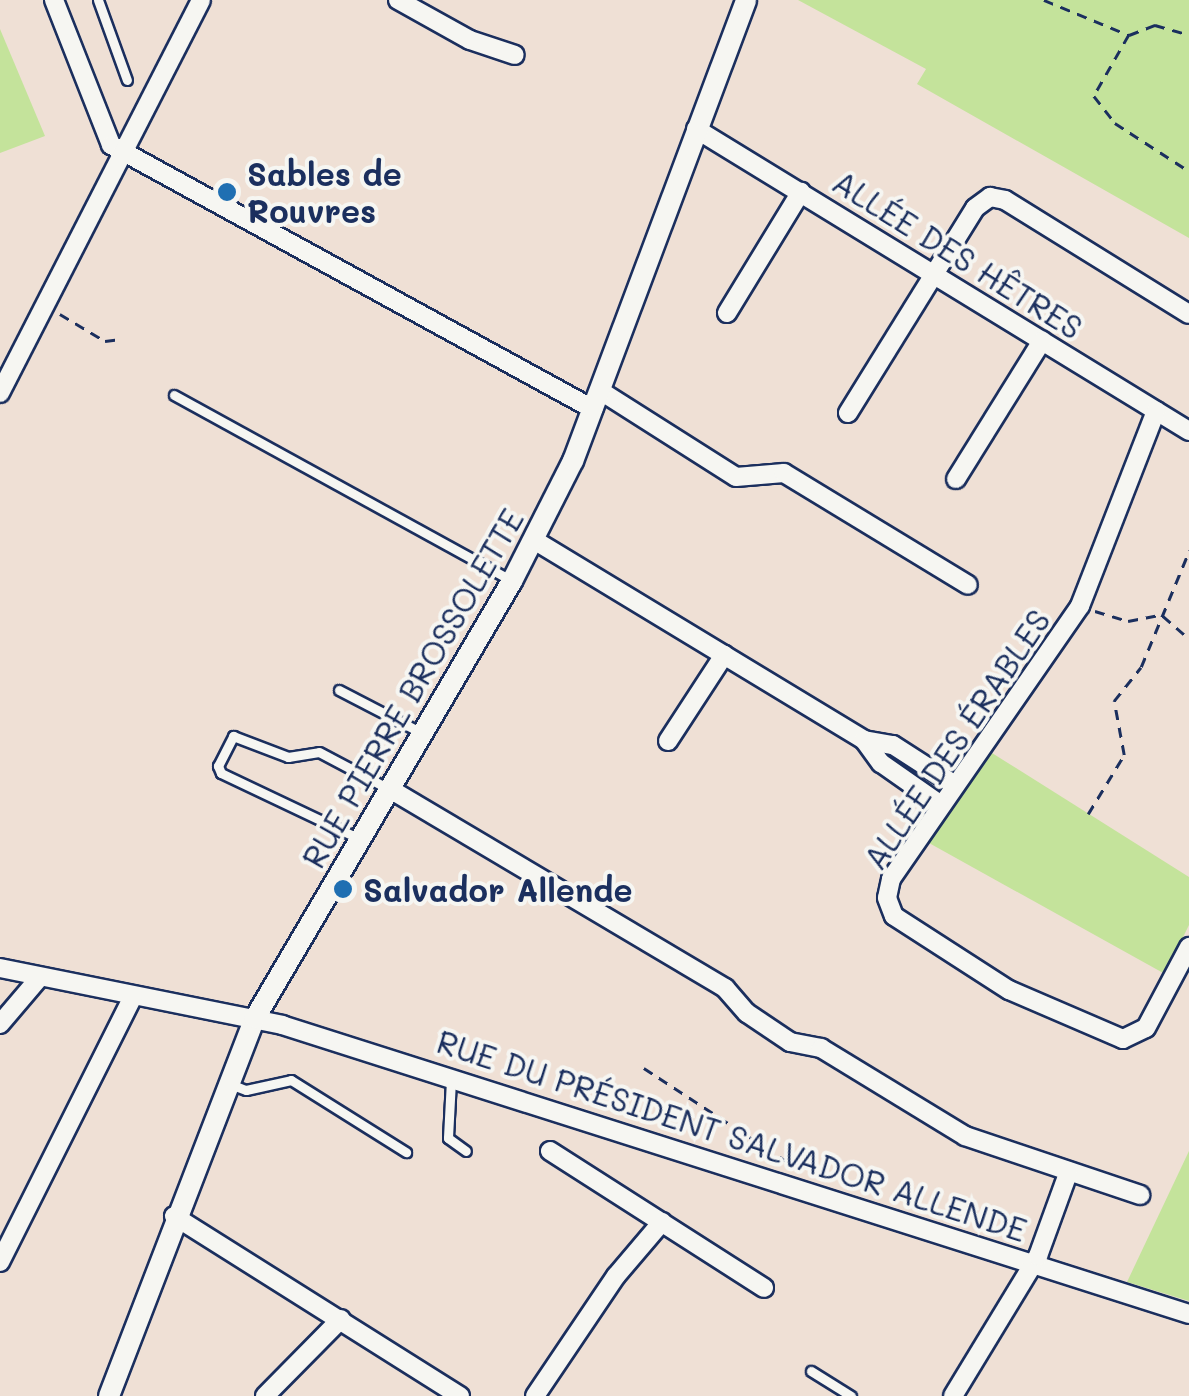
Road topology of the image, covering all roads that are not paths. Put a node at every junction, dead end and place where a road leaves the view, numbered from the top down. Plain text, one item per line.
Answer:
1 (54, 0) edge
2 (98, 0) edge
3 (201, 0) edge
4 (398, 0) edge
5 (746, 0) edge
6 (514, 55) dead end
7 (127, 80) dead end
8 (696, 129) junction
9 (125, 151) junction
10 (801, 192) junction
11 (934, 274) junction
12 (727, 314) dead end
13 (1189, 314) edge
14 (1042, 341) junction
15 (0, 393) edge
16 (174, 395) dead end
17 (596, 400) junction
18 (1156, 411) junction
19 (848, 413) dead end
20 (1187, 425) edge
21 (956, 478) dead end
22 (534, 540) junction
23 (512, 581) junction
24 (968, 585) dead end
25 (724, 655) junction
26 (339, 690) dead end
27 (423, 734) junction
28 (864, 740) junction
29 (668, 741) dead end
30 (955, 786) junction
31 (390, 789) junction
32 (942, 805) junction
33 (360, 840) junction
34 (1189, 947) edge
35 (0, 968) edge
36 (40, 977) junction
37 (133, 996) junction
38 (255, 1018) junction
39 (0, 1024) edge
40 (451, 1077) junction
41 (228, 1082) junction
42 (466, 1151) dead end
43 (550, 1151) dead end
44 (406, 1152) dead end
45 (1069, 1171) junction
46 (1140, 1195) dead end
47 (174, 1216) junction
48 (662, 1222) junction
49 (0, 1262) edge
50 (1033, 1262) junction
51 (764, 1288) dead end
52 (1189, 1314) edge
53 (341, 1319) junction
54 (811, 1371) dead end
55 (109, 1396) edge
56 (265, 1396) edge
57 (460, 1396) edge
58 (535, 1396) edge
59 (851, 1396) edge
60 (953, 1396) edge

1 - 9 street
2 - 7 lane
3 - 9 street
4 - 6 street
5 - 8 street, RUE PIERRE BROSSOLETTE
8 - 10 street, ALLÉE DES HÊTRES
8 - 17 street, RUE PIERRE BROSSOLETTE
9 - 15 street
9 - 17 street
10 - 11 street, ALLÉE DES HÊTRES
10 - 12 street
11 - 13 street
11 - 14 street, ALLÉE DES HÊTRES
11 - 19 street
14 - 18 street, ALLÉE DES HÊTRES
14 - 21 street
16 - 23 lane
17 - 22 street, RUE PIERRE BROSSOLETTE
17 - 24 street
18 - 20 street, ALLÉE DES HÊTRES
18 - 30 street, ALLÉE DES ÉRABLES
22 - 23 street, RUE PIERRE BROSSOLETTE
22 - 25 street
23 - 27 street, RUE PIERRE BROSSOLETTE
25 - 28 street
25 - 29 street
26 - 27 lane
27 - 31 street, RUE PIERRE BROSSOLETTE
28 - 30 street
28 - 32 street
30 - 32 street, ALLÉE DES ÉRABLES
31 - 33 street, RUE PIERRE BROSSOLETTE
31 - 33 lane
31 - 45 street
32 - 34 street, ALLÉE DES ÉRABLES
33 - 38 street, RUE PIERRE BROSSOLETTE
35 - 36 street, RUE DU PRÉSIDENT SALVADOR ALLENDE
36 - 37 street, RUE DU PRÉSIDENT SALVADOR ALLENDE
36 - 39 street
37 - 38 street, RUE DU PRÉSIDENT SALVADOR ALLENDE
37 - 49 street
38 - 40 street, RUE DU PRÉSIDENT SALVADOR ALLENDE
38 - 41 street, RUE PIERRE BROSSOLETTE
40 - 42 lane
40 - 50 street, RUE DU PRÉSIDENT SALVADOR ALLENDE
41 - 44 lane
41 - 47 street, RUE PIERRE BROSSOLETTE
43 - 48 street
45 - 46 street
45 - 50 street
47 - 53 street
47 - 55 street, RUE PIERRE BROSSOLETTE
48 - 51 street
48 - 58 street
50 - 52 street, RUE DU PRÉSIDENT SALVADOR ALLENDE
50 - 60 street
53 - 56 street
53 - 57 street
54 - 59 lane

